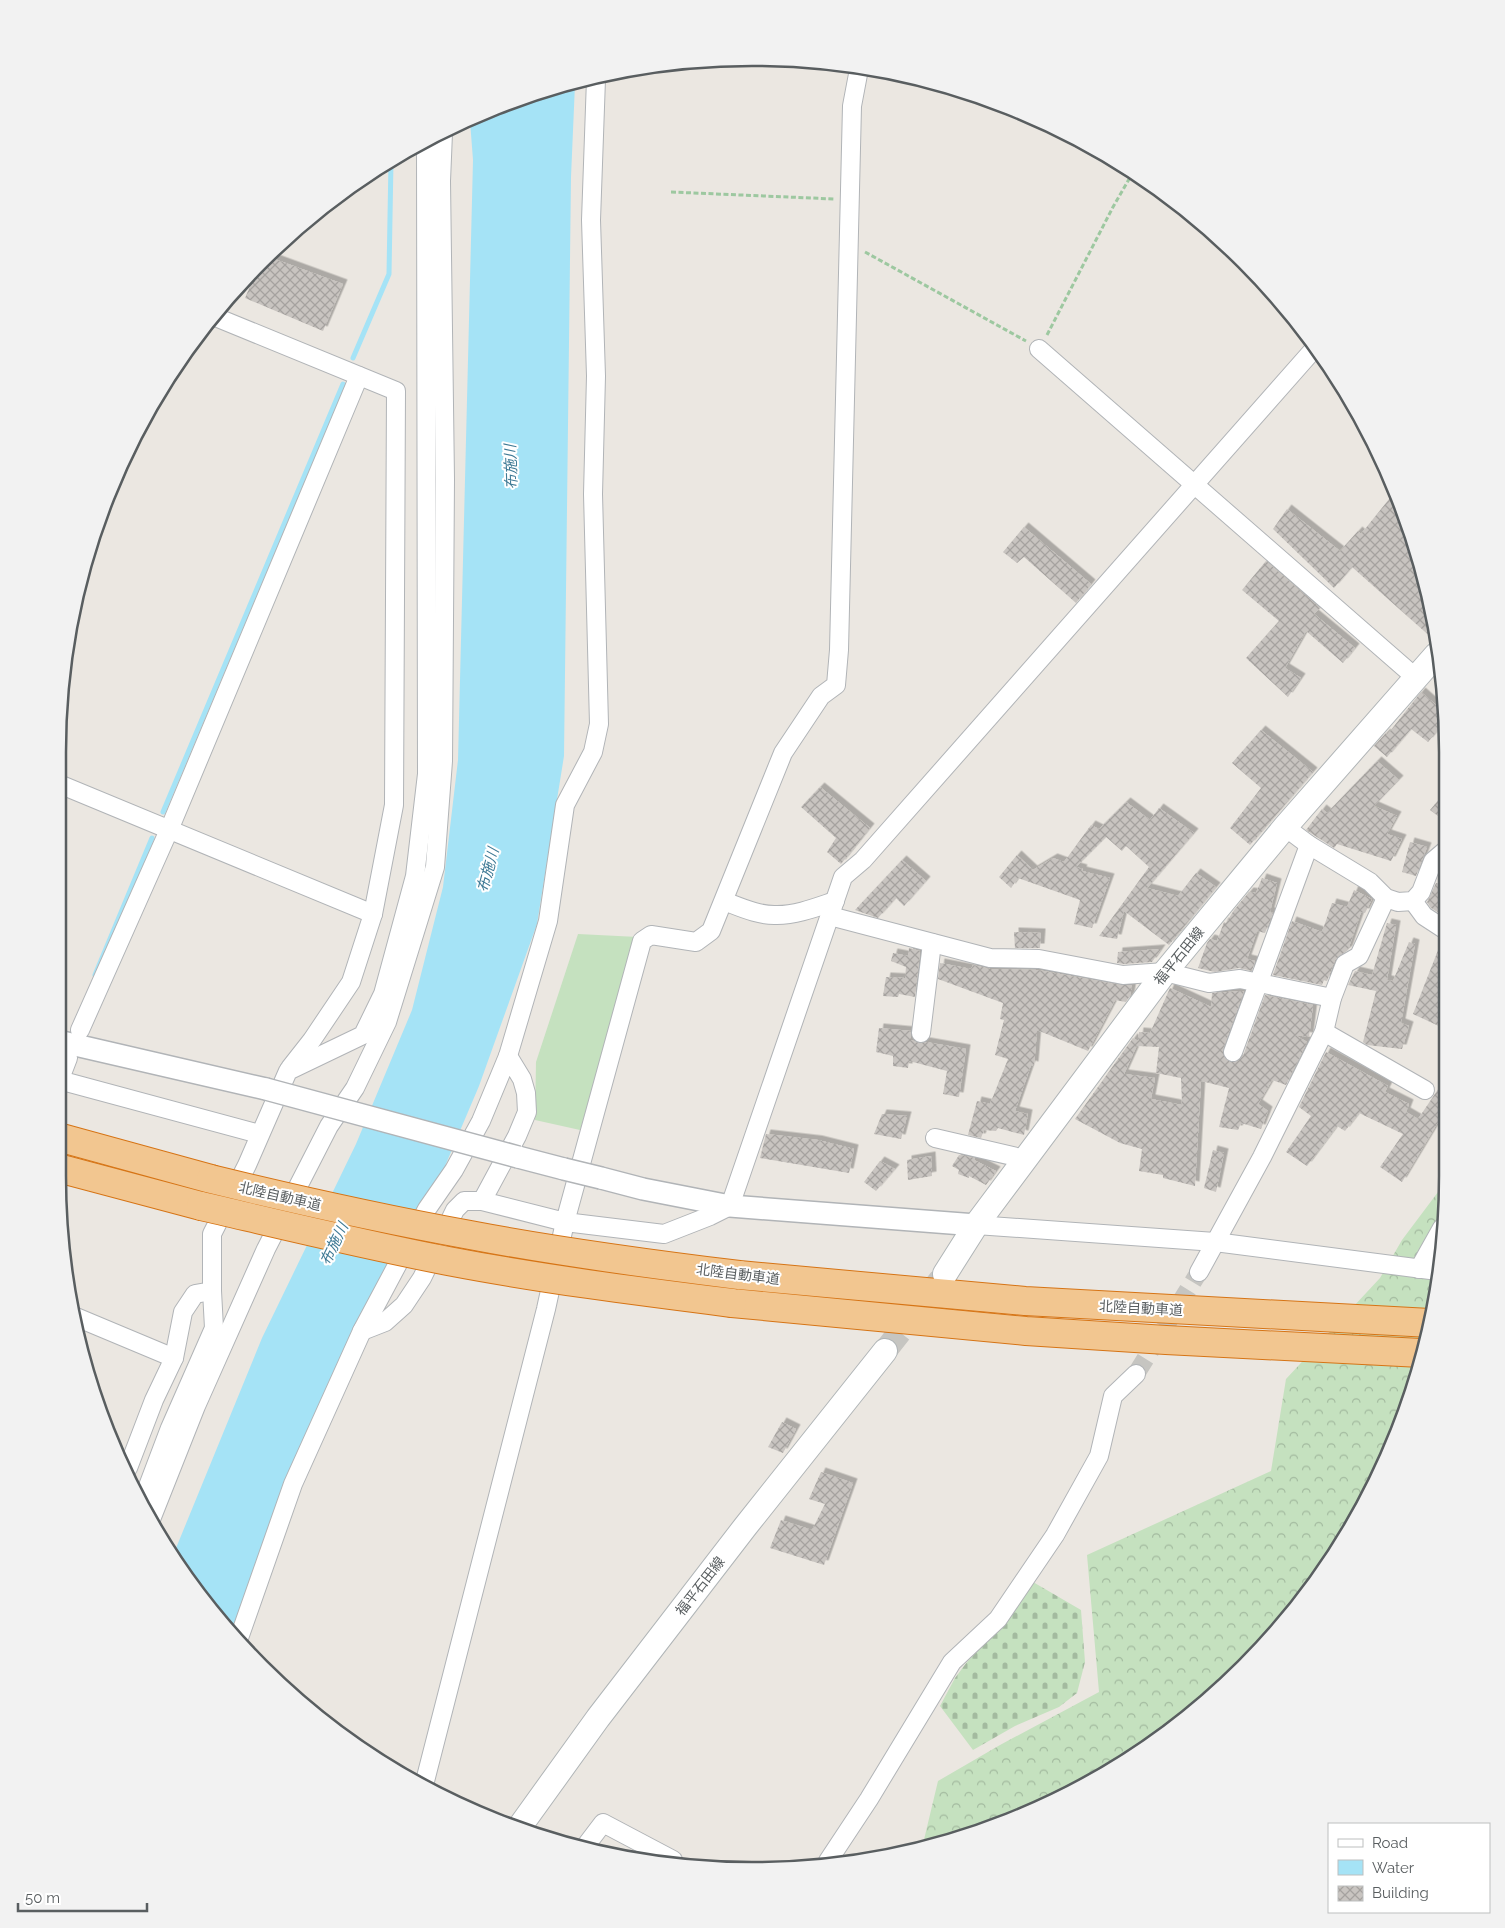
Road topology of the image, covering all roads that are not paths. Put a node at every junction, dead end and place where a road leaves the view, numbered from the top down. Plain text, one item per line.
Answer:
1 (858, 75) edge
2 (596, 85) edge
3 (443, 140) edge
4 (426, 149) edge
5 (221, 319) edge
6 (1039, 349) road end
7 (1310, 353) edge
8 (359, 376) junction
9 (1195, 484) junction
10 (1432, 659) edge
11 (1415, 677) junction
12 (66, 787) edge
13 (1286, 827) junction
14 (168, 830) junction
15 (1309, 845) junction
16 (1439, 856) edge
17 (1386, 898) junction
18 (1413, 900) junction
19 (724, 901) junction
20 (832, 908) junction
21 (373, 914) junction
22 (1439, 926) edge
23 (932, 943) junction
24 (1164, 972) junction
25 (1258, 982) junction
26 (1332, 998) junction
27 (80, 1030) dead end
28 (1324, 1032) junction
29 (920, 1033) dead end
30 (66, 1050) edge
31 (1233, 1052) dead end
32 (508, 1056) junction
33 (288, 1071) junction
34 (66, 1084) edge
35 (1425, 1090) dead end
36 (259, 1134) junction
37 (935, 1138) dead end
38 (66, 1139) edge
39 (1025, 1159) junction
40 (66, 1170) edge
41 (482, 1200) junction
42 (730, 1206) junction
43 (565, 1222) junction
44 (976, 1225) junction
45 (1435, 1240) edge
46 (1214, 1242) junction
47 (1418, 1269) junction
48 (1432, 1270) edge
49 (1199, 1272) tunnel mouth
50 (945, 1274) tunnel mouth
51 (212, 1291) junction
52 (82, 1319) edge
53 (1423, 1323) edge
54 (362, 1331) junction
55 (885, 1351) tunnel mouth
56 (1415, 1353) edge
57 (174, 1358) junction
58 (1136, 1374) tunnel mouth
59 (130, 1463) edge
60 (145, 1494) edge
61 (154, 1512) edge
62 (241, 1632) edge
63 (426, 1779) edge
64 (524, 1822) edge
65 (589, 1841) edge
66 (666, 1856) edge
67 (831, 1857) edge

1 - 19 street
2 - 32 street
3 - 61 street
4 - 33 street
5 - 8 street
6 - 9 street
7 - 9 street
8 - 14 street
8 - 21 street
9 - 11 street
9 - 20 street
10 - 11 main road, 福平石田線
11 - 13 main road, 福平石田線
12 - 14 street
13 - 15 street
13 - 24 main road, 福平石田線
14 - 21 street
14 - 27 street
15 - 17 street
15 - 25 street
16 - 18 street
17 - 18 street
17 - 26 street
18 - 22 street
19 - 20 street
19 - 43 street
20 - 23 street
20 - 42 street
21 - 33 street
23 - 24 street
23 - 29 street
24 - 25 street
24 - 39 main road, 福平石田線
25 - 26 street
25 - 31 street
26 - 28 street
28 - 35 street
28 - 46 street
30 - 42 street, bridge
32 - 41 street
32 - 54 street
33 - 36 street
34 - 36 street
36 - 51 street
37 - 39 street
38 - 53 highway, 北陸自動車道, bridge
39 - 44 main road, 福平石田線
40 - 56 highway, 北陸自動車道, bridge
41 - 43 street
41 - 54 street
42 - 43 street
42 - 44 street
43 - 63 street
44 - 46 street
44 - 50 main road, 福平石田線
45 - 47 street
46 - 47 street
46 - 49 street
47 - 48 street
51 - 57 street
51 - 60 street
52 - 57 street
54 - 62 street
55 - 64 main road, 福平石田線
57 - 59 street
58 - 67 street
65 - 66 street

